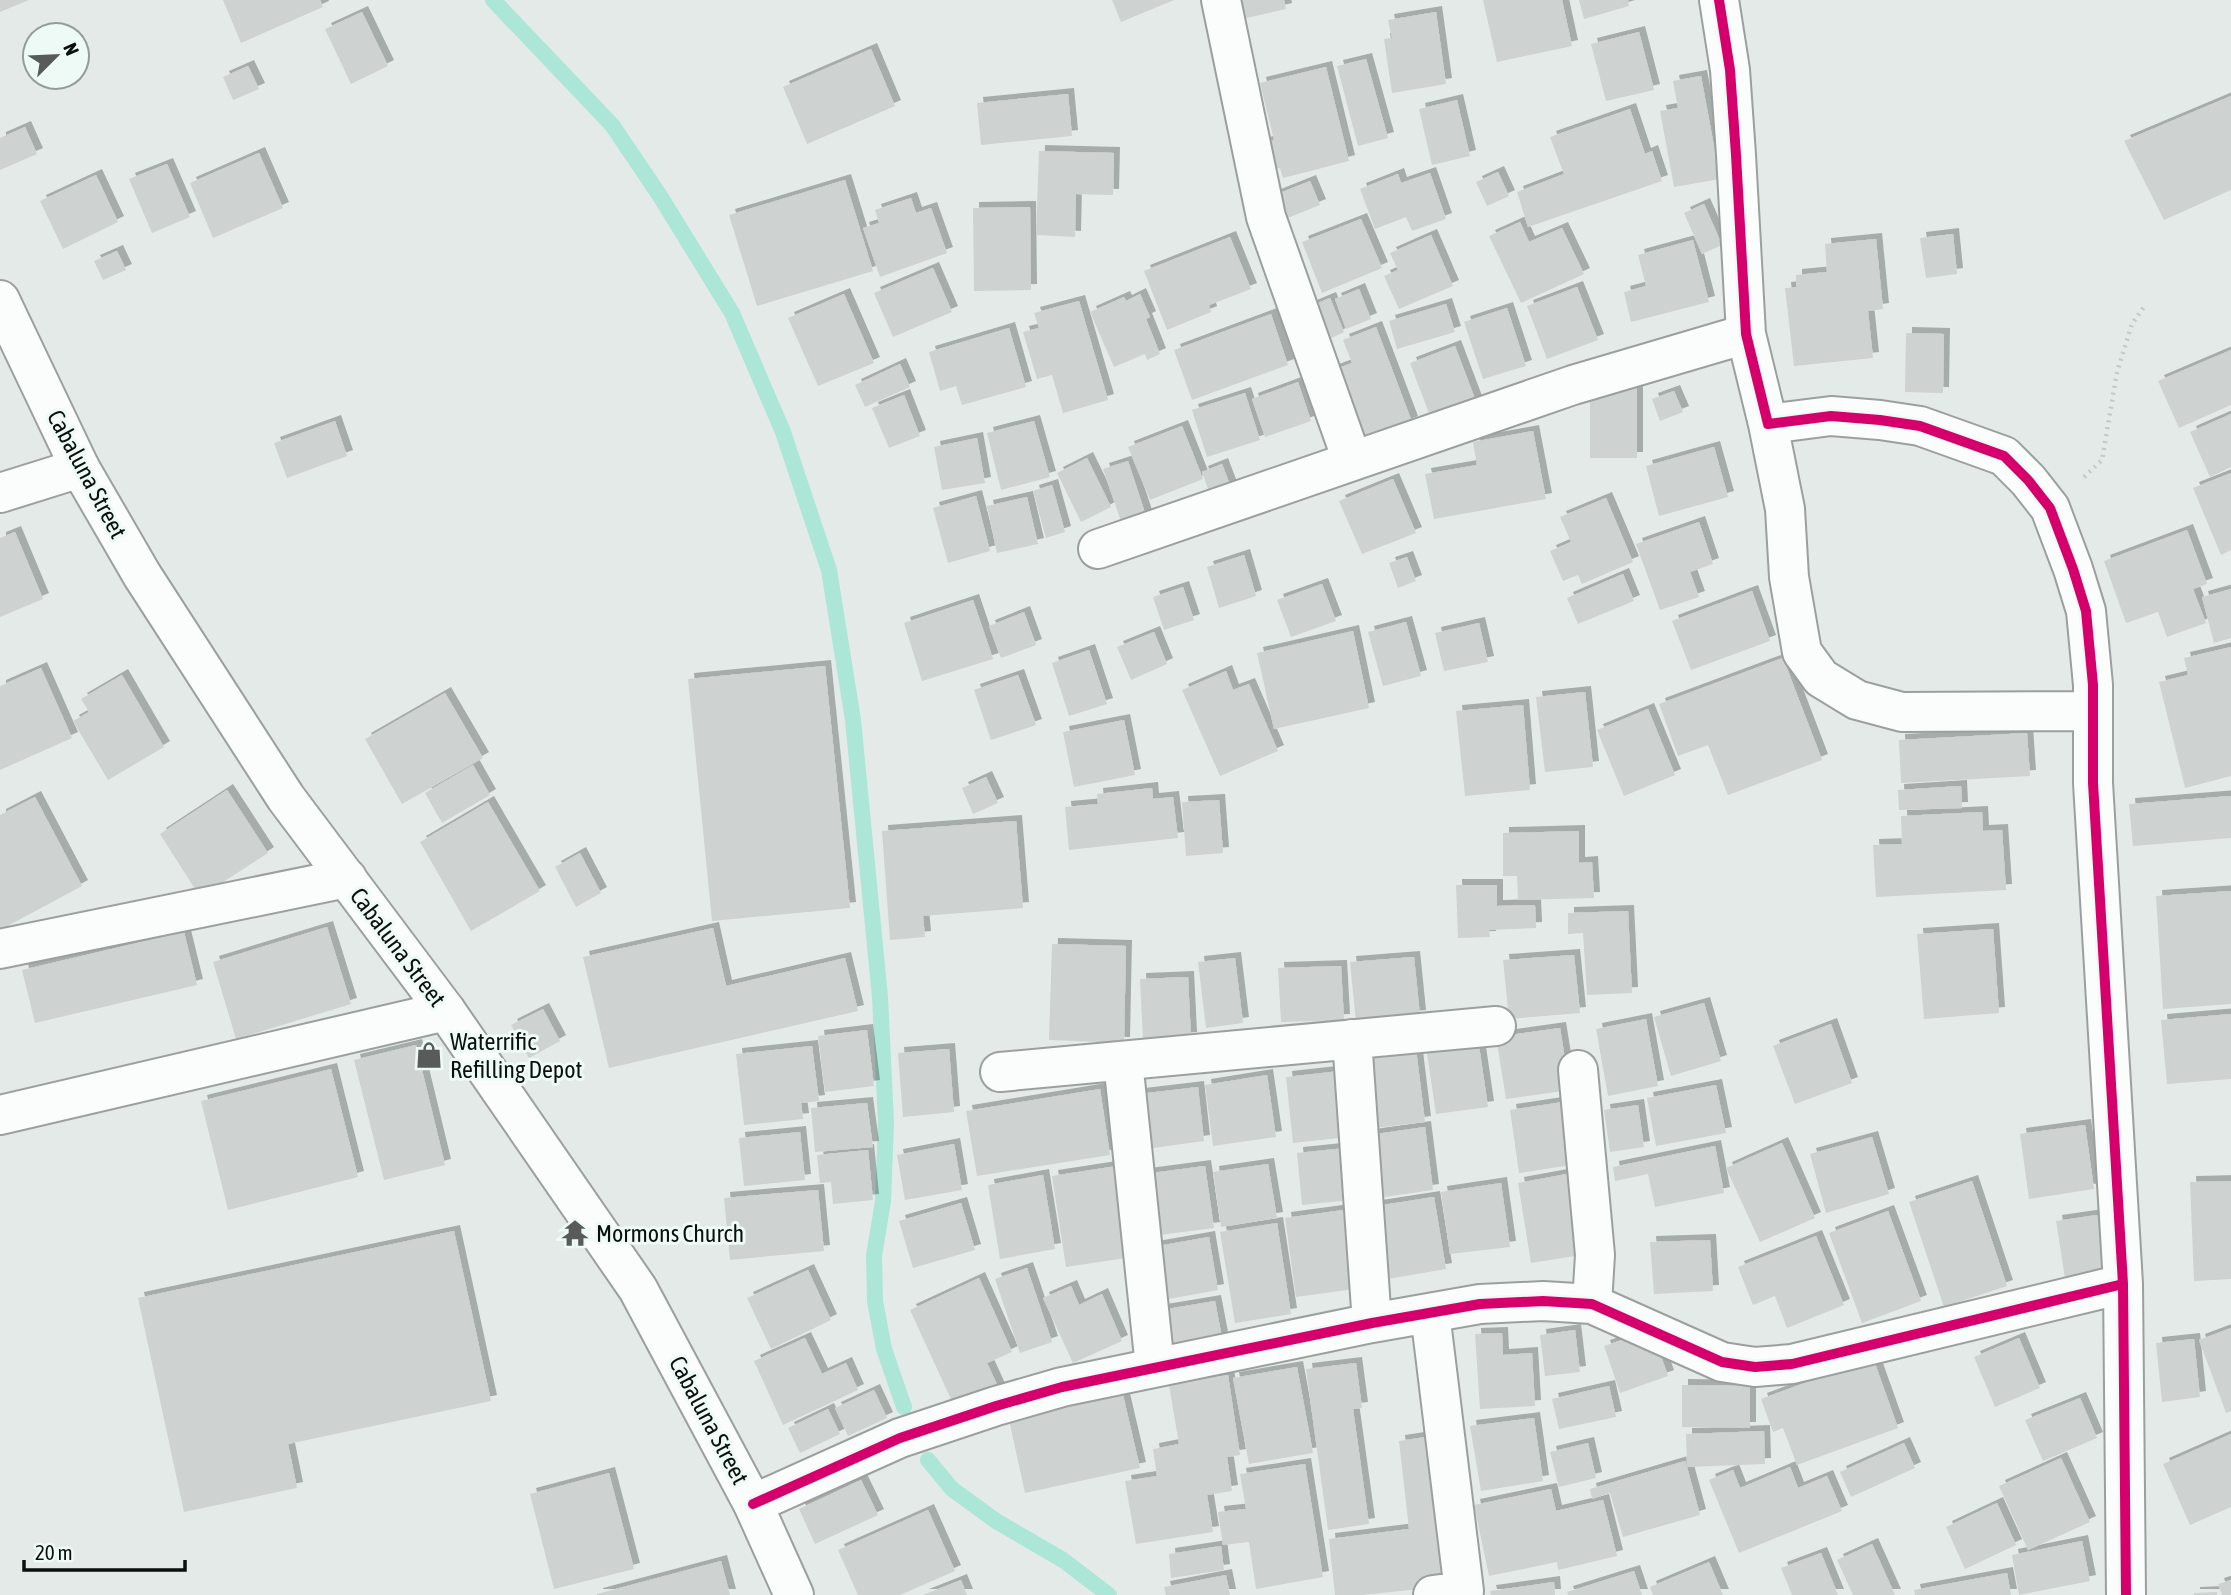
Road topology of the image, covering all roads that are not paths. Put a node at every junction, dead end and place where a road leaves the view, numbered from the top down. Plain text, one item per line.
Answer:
1 (1221, 0) edge
2 (1719, 0) edge
3 (0, 300) edge
4 (1746, 334) junction
5 (1768, 424) junction
6 (1352, 460) junction
7 (80, 468) junction
8 (0, 492) edge
9 (1098, 550) dead end
10 (2093, 710) junction
11 (347, 878) junction
12 (0, 950) edge
13 (446, 1011) junction
14 (1496, 1026) dead end
15 (1352, 1040) junction
16 (1123, 1061) junction
17 (1578, 1070) dead end
18 (1000, 1072) dead end
19 (0, 1115) edge
20 (2123, 1284) junction
21 (1592, 1304) junction
22 (1430, 1313) junction
23 (1372, 1324) junction
24 (1155, 1367) junction
25 (754, 1504) junction
26 (794, 1595) edge
27 (1433, 1595) edge
28 (2126, 1595) edge

1 - 6 street
2 - 4 street
3 - 7 street, Cabaluna Street
4 - 5 street
4 - 6 street
5 - 10 street
5 - 10 street
6 - 9 street
7 - 8 street
7 - 11 street, Cabaluna Street
10 - 20 street
11 - 12 street
11 - 13 street, Cabaluna Street
13 - 19 street
13 - 25 street, Cabaluna Street
14 - 15 street
15 - 16 street
15 - 23 street
16 - 18 street
16 - 24 street
17 - 21 street
20 - 21 street
20 - 28 street
21 - 22 street
22 - 23 street
22 - 27 street
23 - 24 street
24 - 25 street
25 - 26 street, Cabaluna Street

